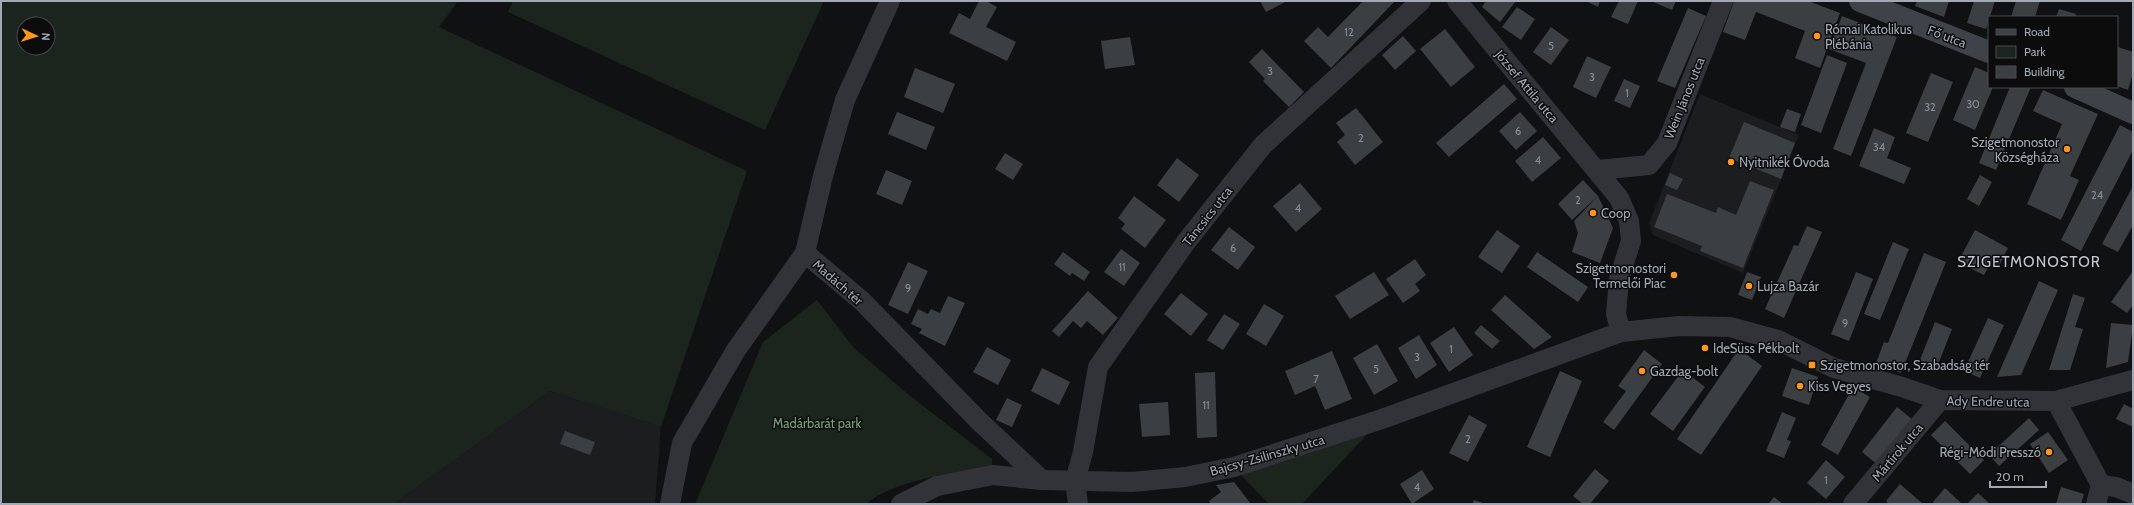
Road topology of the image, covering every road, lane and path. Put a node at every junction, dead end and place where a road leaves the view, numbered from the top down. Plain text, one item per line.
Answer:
1 (890, 1) edge
2 (1421, 1) edge
3 (1456, 1) edge
4 (1723, 1) edge
5 (1860, 1) edge
6 (1988, 52) edge
7 (2077, 88) edge
8 (2133, 113) edge
9 (1598, 170) junction
10 (805, 253) junction
11 (1622, 332) junction
12 (2133, 380) edge
13 (1940, 400) junction
14 (2056, 401) junction
15 (1042, 480) junction
16 (1075, 481) junction
17 (2101, 485) junction
18 (2133, 494) edge
19 (670, 504) edge
20 (901, 504) edge
21 (1078, 504) edge
22 (1854, 504) edge
23 (2096, 504) edge

1 - 10 street
2 - 16 street, Táncsics utca
3 - 9 street, József Attila utca
4 - 9 street, Wein János utca
5 - 6 main road, Fő utca
7 - 8 main road
9 - 11 street, József Attila utca
10 - 15 street, Madách tér
10 - 19 street, Madách tér
11 - 13 street, Ady Endre utca
11 - 16 street, Bajcsy-Zsilinszky utca
12 - 14 street, Ady Endre utca
13 - 14 street, Ady Endre utca
13 - 22 street, Mártírok utca
14 - 17 street
15 - 16 street, Bajcsy-Zsilinszky utca
15 - 20 street, Bajcsy-Zsilinszky utca
16 - 21 street
17 - 18 street
17 - 23 street

